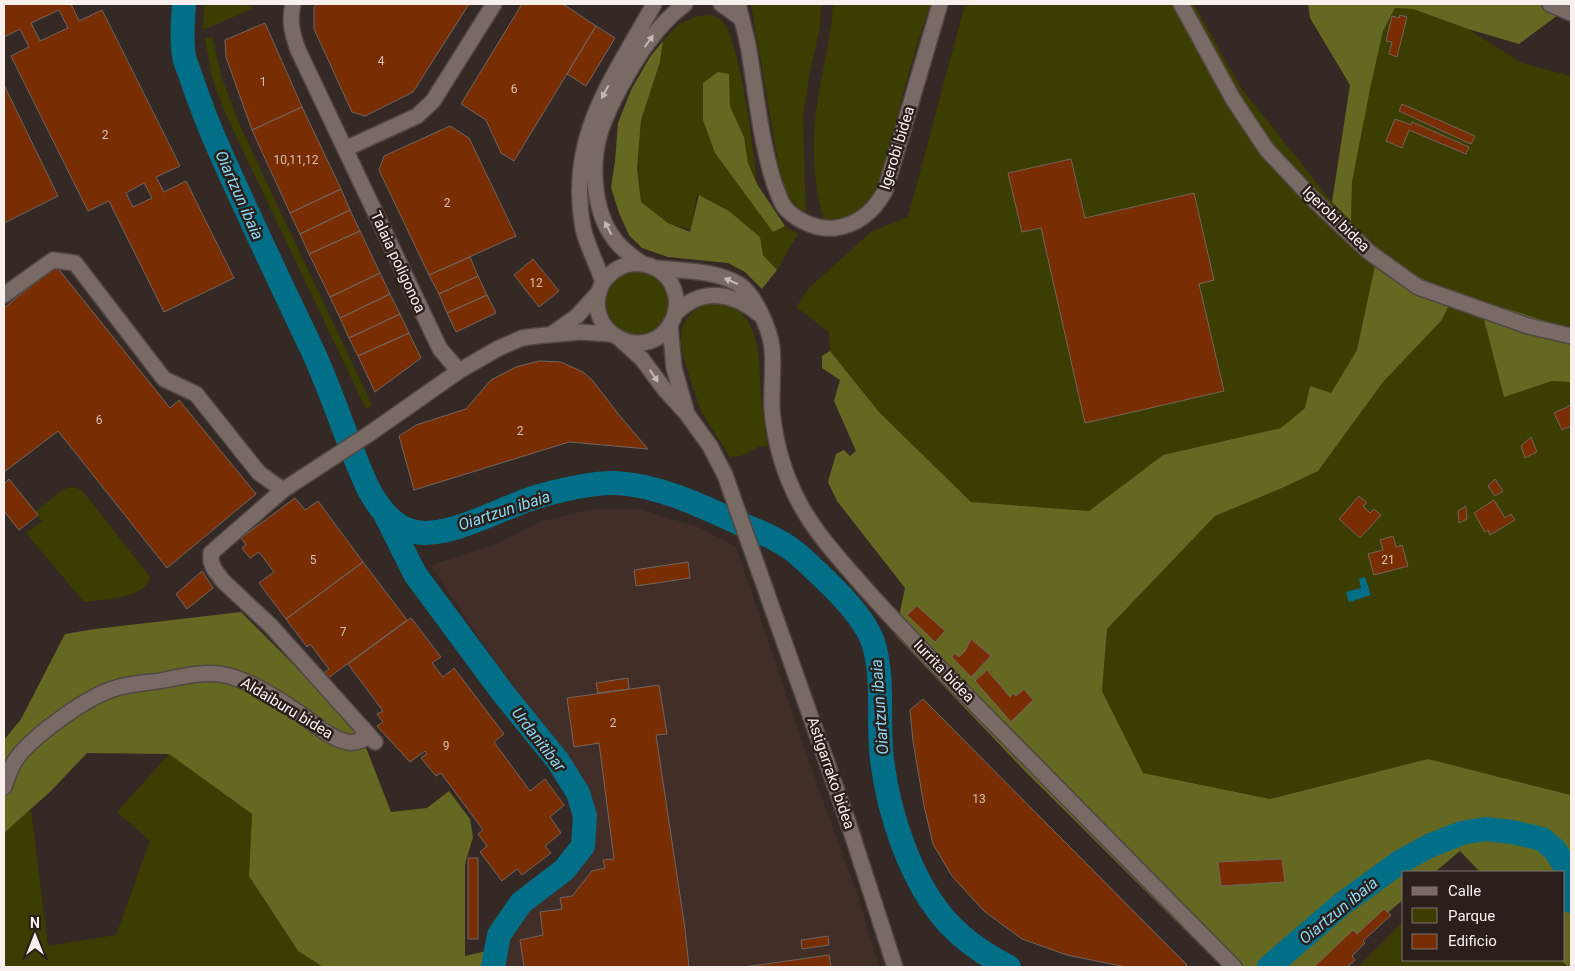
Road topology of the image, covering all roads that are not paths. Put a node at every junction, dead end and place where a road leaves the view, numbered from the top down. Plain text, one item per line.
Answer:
1 (293, 4) edge
2 (494, 4) edge
3 (654, 4) edge
4 (685, 4) edge
5 (721, 4) edge
6 (738, 4) edge
7 (940, 4) edge
8 (1181, 4) edge
9 (1550, 4) edge
10 (1571, 13) edge
11 (742, 20) junction
12 (345, 149) junction
13 (641, 263) junction
14 (656, 268) junction
15 (600, 287) junction
16 (4, 295) edge
17 (762, 317) junction
18 (673, 319) junction
19 (550, 334) junction
20 (1571, 336) edge
21 (616, 337) junction
22 (459, 371) junction
23 (687, 414) junction
24 (284, 490) junction
25 (364, 729) junction
26 (375, 742) dead end
27 (4, 787) edge
28 (1233, 966) edge
29 (895, 967) edge

1 - 12 street, Talaia poligonoa
2 - 12 street
3 -> 15 street
13 -> 4 street
5 - 11 street
6 - 11 street, Igerobi bidea
7 - 11 street, Igerobi bidea
8 - 20 street, Igerobi bidea
9 - 10 street
12 - 22 street, Talaia poligonoa
13 - 14 street
13 - 15 street
17 -> 14 street, Iurrita bidea
14 - 18 street
15 - 19 street
15 - 21 street
16 - 24 street
17 - 18 street
17 - 28 street, Iurrita bidea
18 - 21 street
18 - 23 street
19 - 21 street
19 - 22 street
21 -> 23 street
22 - 24 street
23 - 29 street, Astigarrako bidea
24 - 25 street
25 - 26 street
25 - 27 street, Aldaiburu bidea

